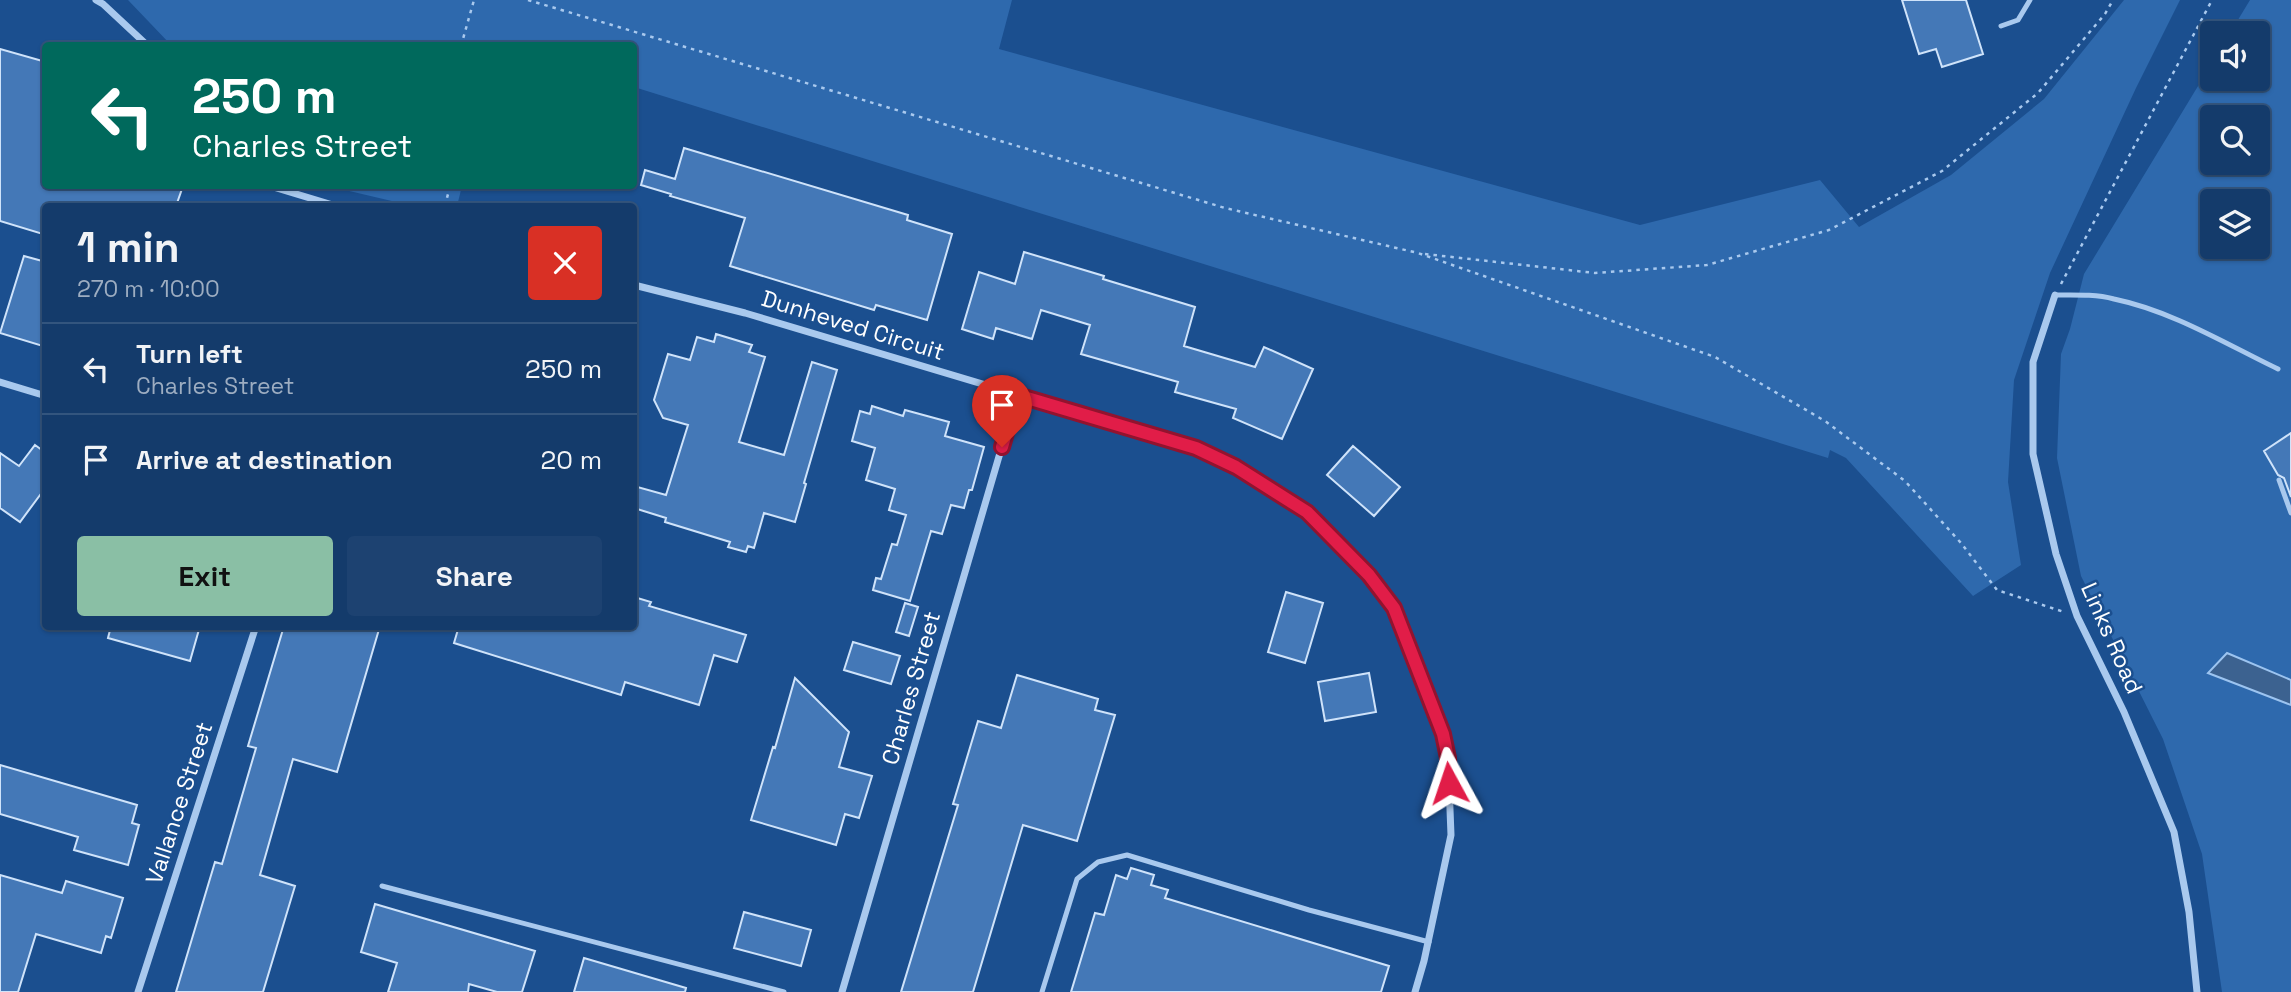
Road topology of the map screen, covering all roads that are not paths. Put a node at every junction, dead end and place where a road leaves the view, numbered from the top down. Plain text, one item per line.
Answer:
1 (96, 0) edge
2 (2030, 0) edge
3 (2001, 26) dead end
4 (144, 42) edge
5 (280, 189) edge
6 (326, 203) edge
7 (637, 286) edge
8 (2055, 295) joint
9 (2278, 369) dead end
10 (0, 382) edge
11 (42, 395) edge
12 (1017, 395) junction
13 (2279, 480) dead end
14 (2291, 513) edge
15 (255, 630) edge
16 (382, 886) dead end
17 (1429, 942) junction
18 (138, 992) edge
19 (784, 992) edge
20 (842, 992) edge
21 (1042, 992) edge
22 (1415, 992) edge
23 (2197, 992) edge

1 - 4 street
2 - 3 lane
5 - 6 street
7 - 12 street, Dunheved Circuit
8 - 9 lane
8 - 23 street, Links Road
10 - 11 street
12 - 17 street, Dunheved Circuit
12 - 20 street, Charles Street
13 - 14 lane
15 - 18 street, Vallance Street
16 - 19 lane
17 - 21 lane
17 - 22 street, Dunheved Circuit

